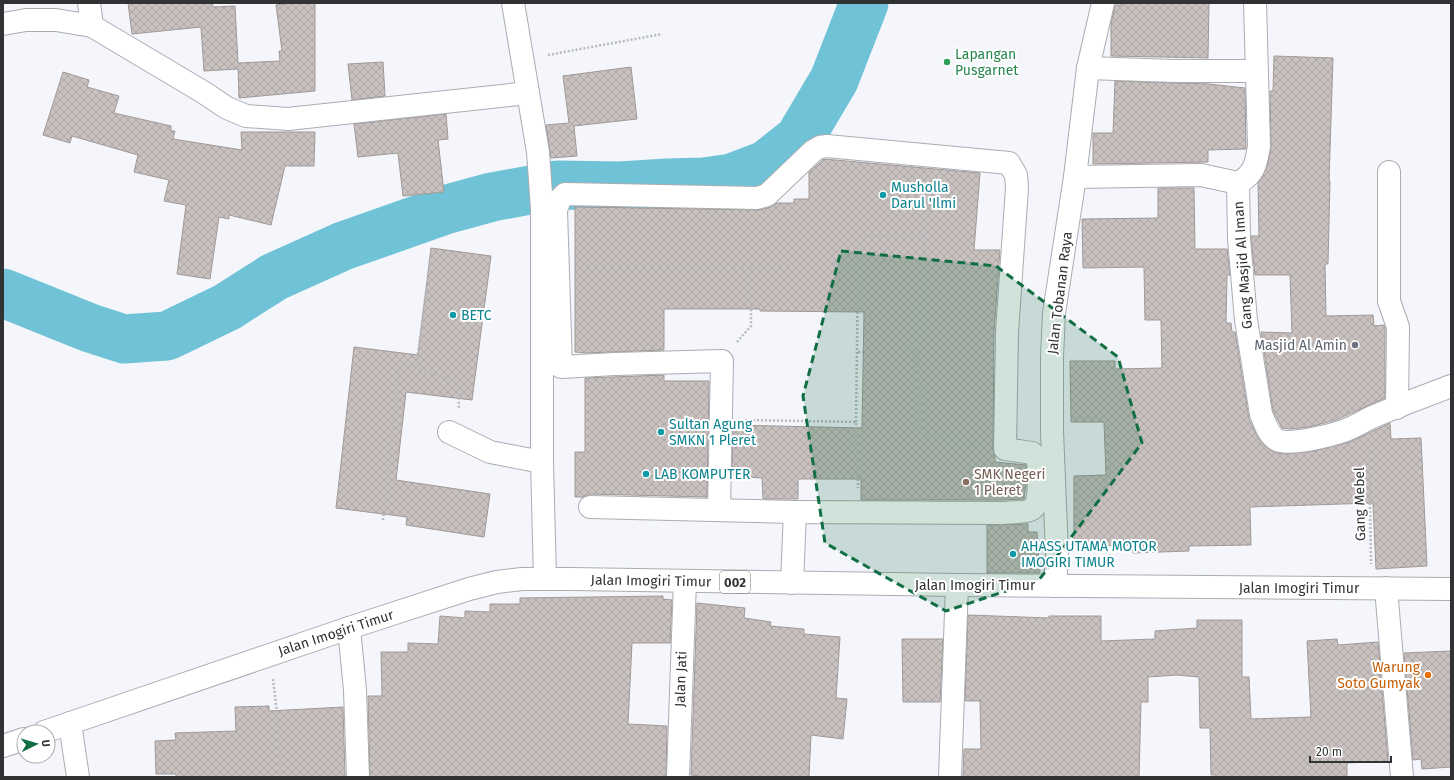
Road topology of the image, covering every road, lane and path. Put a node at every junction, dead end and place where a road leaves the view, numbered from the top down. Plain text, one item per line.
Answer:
1 (89, 3) edge
2 (513, 3) edge
3 (1103, 3) edge
4 (1255, 3) edge
5 (3, 24) edge
6 (92, 26) junction
7 (662, 34) dead end
8 (522, 60) junction
9 (1088, 68) junction
10 (1257, 71) junction
11 (528, 93) junction
12 (932, 157) junction
13 (1389, 172) dead end
14 (1075, 177) junction
15 (1238, 182) junction
16 (925, 235) junction
17 (430, 261) dead end
18 (558, 265) junction
19 (858, 266) junction
20 (751, 267) junction
21 (906, 351) dead end
22 (918, 351) junction
23 (858, 352) junction
24 (863, 352) dead end
25 (722, 361) junction
26 (416, 368) junction
27 (1451, 386) edge
28 (1397, 408) junction
29 (1368, 419) junction
30 (721, 420) junction
31 (856, 422) junction
32 (455, 434) joint
33 (1005, 449) junction
34 (542, 462) junction
35 (590, 507) dead end
36 (719, 510) junction
37 (795, 512) junction
38 (859, 512) junction
39 (383, 520) dead end
40 (545, 579) junction
41 (685, 581) junction
42 (792, 583) junction
43 (957, 585) junction
44 (1056, 586) junction
45 (1379, 588) junction
46 (1451, 589) edge
47 (349, 628) junction
48 (270, 655) junction
49 (70, 723) junction
50 (56, 728) edge
51 (16, 742) edge
52 (3, 746) edge
53 (78, 777) edge
54 (280, 777) edge
55 (358, 777) edge
56 (678, 777) edge
57 (950, 777) edge
58 (1402, 777) edge

1 - 6 street
2 - 8 street
3 - 9 street, Jalan Tobanan Raya
4 - 10 street
5 - 6 street
6 - 11 street
7 - 8 path
8 - 11 street
9 - 10 street
9 - 14 street, Jalan Tobanan Raya
10 - 15 street
11 - 34 street
12 - 16 path
12 - 18 street
12 - 33 street
13 - 28 street
14 - 15 street, Gang Masjid Al Iman
14 - 44 street, Jalan Tobanan Raya
15 - 29 street, Gang Masjid Al Iman
16 - 19 path
16 - 22 path
17 - 26 path
18 - 20 path
18 - 25 street
19 - 20 path
19 - 23 path
20 - 25 path
21 - 22 path
22 - 33 path
23 - 24 path
23 - 31 path
25 - 30 street
26 - 32 path
26 - 39 path
27 - 28 street, Gang Masjid Al Iman
28 - 29 street, Gang Masjid Al Iman
29 - 45 path, Gang Mebel
30 - 31 path
30 - 36 street
31 - 38 path
32 - 34 street
33 - 38 street
34 - 40 street
35 - 36 street
36 - 37 street
37 - 38 street
37 - 42 street
40 - 41 street, Jalan Imogiri Timur / 002
40 - 47 street, Jalan Imogiri Timur / 002
41 - 42 street, Jalan Imogiri Timur / 002
41 - 56 street, Jalan Jati
42 - 43 street, Jalan Imogiri Timur / 002
43 - 44 street, Jalan Imogiri Timur / 002
43 - 57 street
44 - 45 street, Jalan Imogiri Timur / 002
45 - 46 street, Jalan Imogiri Timur / 002
45 - 58 street
47 - 48 street, Jalan Imogiri Timur / 002
47 - 55 street
48 - 49 street, Jalan Imogiri Timur / 002
48 - 54 path
49 - 50 street, Jalan Imogiri Timur / 002
49 - 53 street
51 - 52 street

